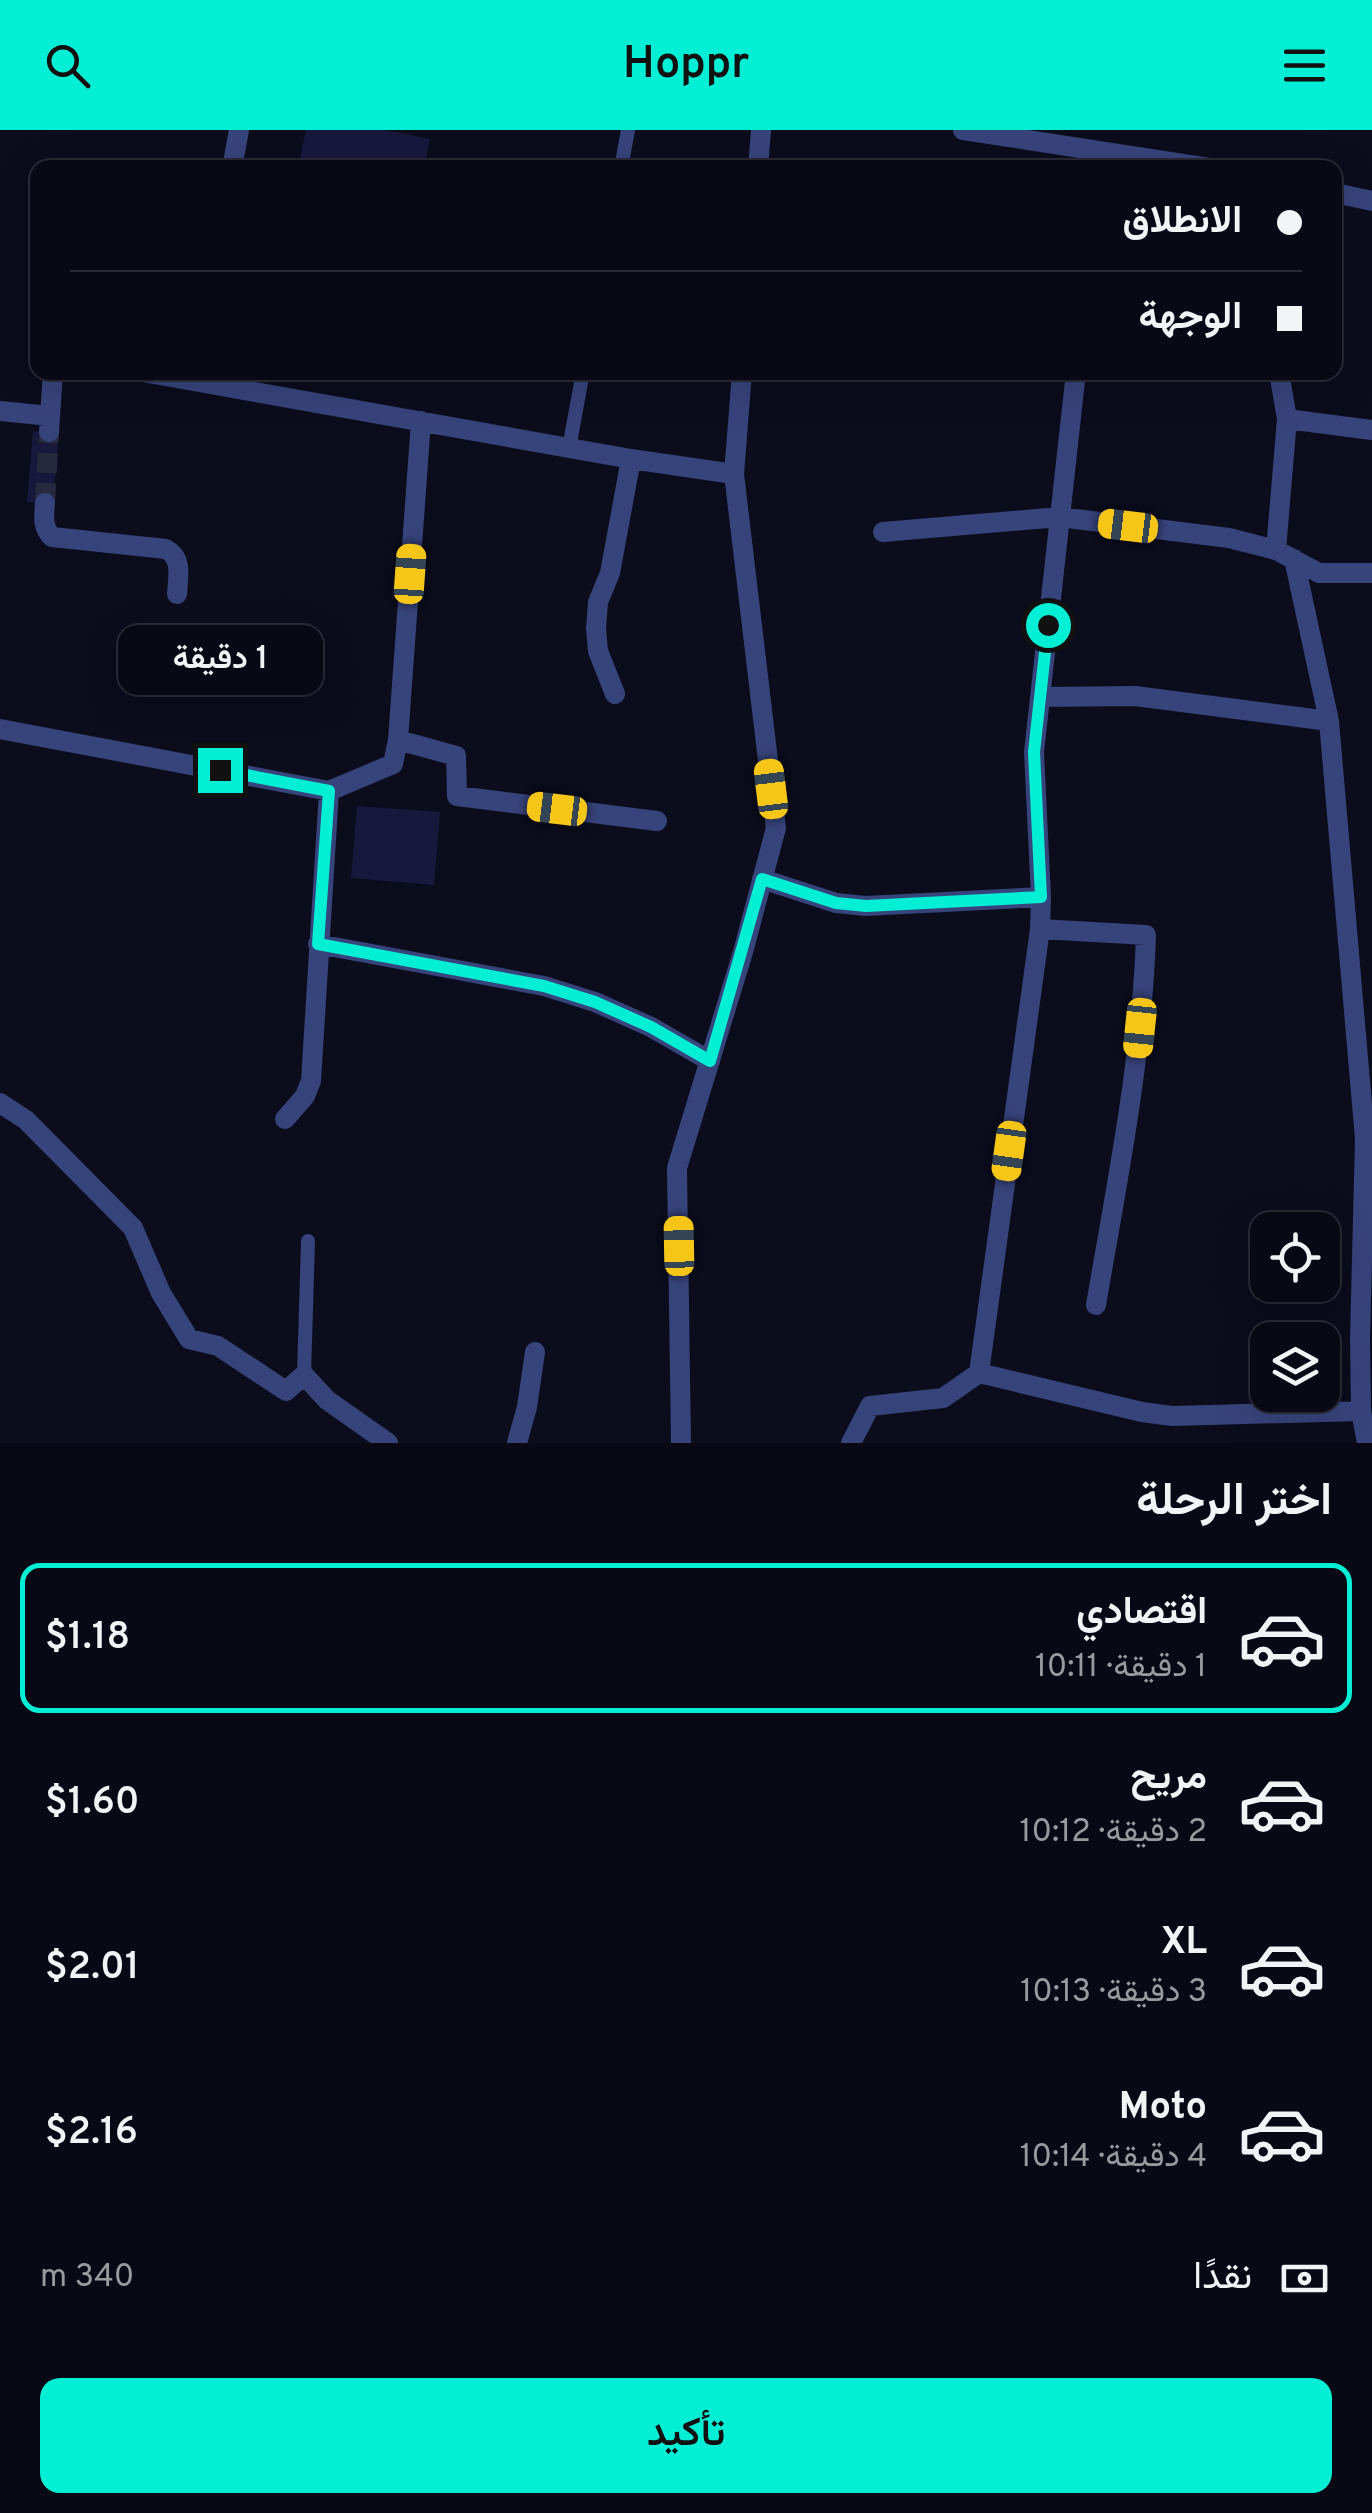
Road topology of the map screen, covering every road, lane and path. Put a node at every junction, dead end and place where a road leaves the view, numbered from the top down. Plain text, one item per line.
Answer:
1 (239, 130) edge
2 (628, 130) edge
3 (761, 130) edge
4 (963, 130) edge
5 (1058, 138) edge
6 (1101, 159) edge
7 (233, 160) edge
8 (622, 160) edge
9 (759, 160) edge
10 (1342, 195) edge
11 (1372, 202) edge
12 (53, 380) edge
13 (213, 380) edge
14 (582, 380) edge
15 (741, 380) edge
16 (1075, 380) edge
17 (1280, 380) edge
18 (0, 411) edge
19 (1286, 419) junction
20 (421, 421) junction
21 (1372, 430) edge
22 (569, 448) junction
23 (631, 459) junction
24 (734, 474) junction
25 (45, 503) tunnel mouth
26 (1060, 517) junction
27 (883, 532) dead end
28 (1285, 555) junction
29 (1372, 573) edge
30 (177, 594) dead end
31 (614, 694) dead end
32 (1040, 697) junction
33 (1329, 721) junction
34 (0, 729) edge
35 (398, 740) junction
36 (329, 791) junction
37 (656, 821) dead end
38 (762, 879) junction
39 (1041, 897) junction
40 (1040, 930) junction
41 (318, 944) junction
42 (710, 1061) junction
43 (0, 1103) edge
44 (285, 1119) dead end
45 (1369, 1140) edge
46 (308, 1241) dead end
47 (1096, 1305) dead end
48 (1366, 1337) edge
49 (535, 1352) dead end
50 (978, 1372) junction
51 (304, 1376) junction
52 (1366, 1428) edge
53 (388, 1443) edge
54 (517, 1443) edge
55 (681, 1443) edge
56 (850, 1443) edge

1 - 7 street
2 - 8 lane
3 - 9 street
4 - 5 street
5 - 6 street
10 - 11 street
12 - 18 street
13 - 20 street
14 - 22 lane
15 - 24 street
16 - 26 street
17 - 19 street
19 - 21 street
19 - 28 street
20 - 22 street
20 - 35 street
22 - 23 street
23 - 24 street
23 - 31 street
24 - 38 street
25 - 30 street
26 - 27 street
26 - 28 street
26 - 32 street
28 - 29 street
28 - 33 street
32 - 33 street
32 - 39 street
33 - 45 street
34 - 36 street
35 - 36 street
35 - 37 street
36 - 41 street
38 - 39 street
38 - 42 street
39 - 40 street
40 - 47 street
40 - 50 street
41 - 42 street
41 - 44 street
42 - 55 street
43 - 51 street
45 - 48 street
46 - 51 lane
48 - 52 street
49 - 54 street
50 - 52 street
50 - 56 street
51 - 53 street

